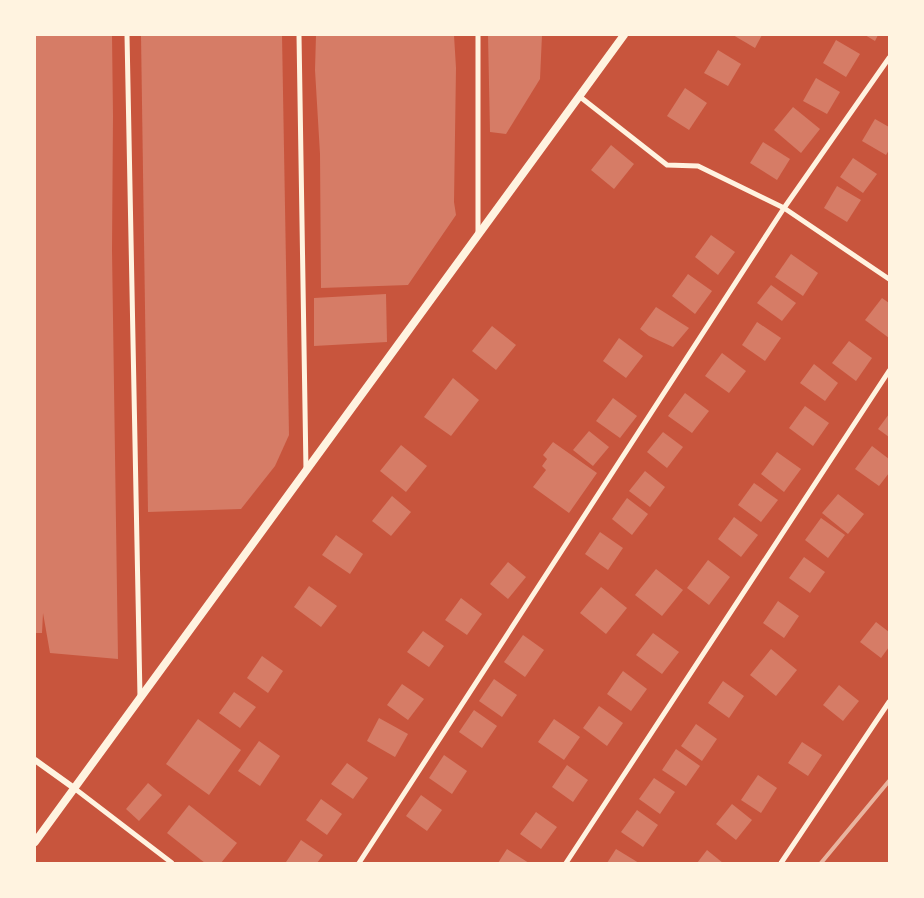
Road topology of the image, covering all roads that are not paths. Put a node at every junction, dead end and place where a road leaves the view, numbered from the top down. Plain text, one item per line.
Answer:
1 (127, 35) edge
2 (299, 35) edge
3 (478, 35) edge
4 (624, 35) edge
5 (889, 58) edge
6 (579, 96) junction
7 (784, 208) junction
8 (478, 234) junction
9 (889, 279) edge
10 (889, 371) edge
11 (306, 471) junction
12 (140, 698) junction
13 (889, 702) edge
14 (35, 760) edge
15 (74, 788) junction
16 (35, 842) edge
17 (172, 863) edge
18 (359, 863) edge
19 (566, 863) edge
20 (782, 863) edge

1 - 12 street
2 - 11 street
3 - 8 street
4 - 6 main road
5 - 7 street
6 - 7 street
6 - 8 main road
7 - 9 street
7 - 18 street
8 - 11 main road
10 - 19 street
11 - 12 main road
12 - 15 main road
13 - 20 street
14 - 15 street
15 - 16 main road
15 - 17 street

